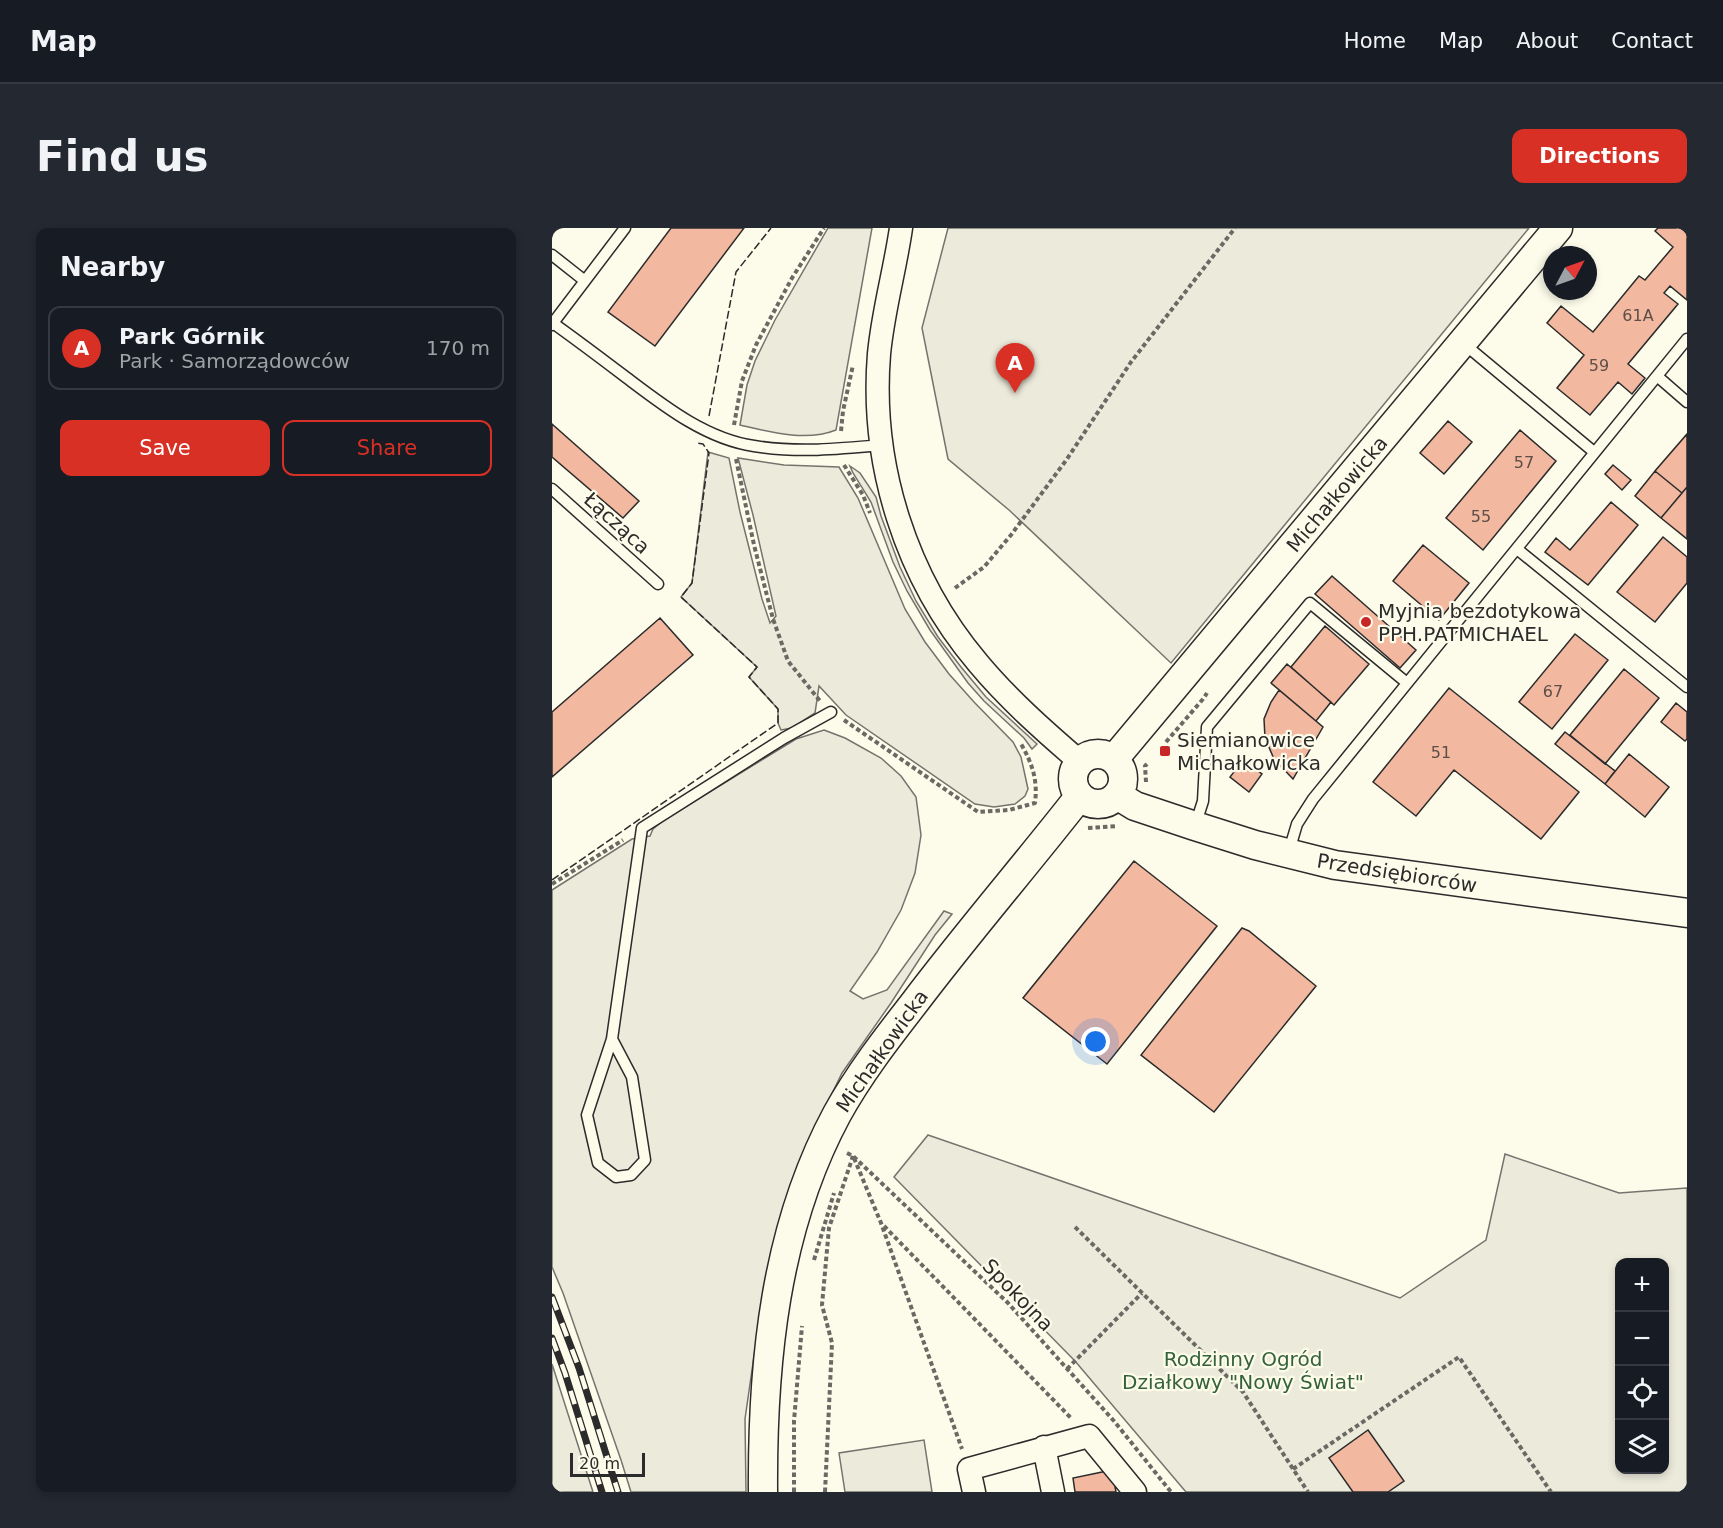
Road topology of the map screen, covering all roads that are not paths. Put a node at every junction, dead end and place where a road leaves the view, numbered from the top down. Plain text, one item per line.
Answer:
1 (625, 228) edge
2 (901, 228) edge
3 (1558, 228) edge
4 (552, 255) edge
5 (585, 280) junction
6 (553, 324) edge
7 (1687, 339) edge
8 (1463, 343) junction
9 (1656, 376) junction
10 (1687, 402) edge
11 (882, 445) junction
12 (1594, 452) junction
13 (552, 489) edge
14 (1517, 549) junction
15 (658, 584) dead end
16 (1407, 683) junction
17 (1687, 687) edge
18 (831, 712) road end
19 (1114, 759) junction
20 (1079, 761) junction
21 (1118, 795) junction
22 (1079, 797) junction
23 (1195, 826) junction
24 (1288, 854) junction
25 (1687, 913) edge
26 (612, 1039) junction
27 (1044, 1447) junction
28 (763, 1492) edge
29 (974, 1492) edge
30 (1053, 1492) edge
31 (1135, 1492) edge

1 - 5 lane
2 - 11 street
3 - 8 street, Michałkowicka
4 - 5 lane
5 - 6 lane
6 - 11 lane
7 - 9 lane
8 - 12 lane
8 - 19 street, Michałkowicka
9 - 10 lane
9 - 12 lane
11 - 20 street
12 - 14 lane
13 - 15 lane, Łącząca
14 - 16 lane
14 - 17 lane
16 - 23 lane
16 - 24 lane
18 - 26 lane
19 - 20 street
19 - 21 street
20 - 22 street
21 - 22 street
21 - 23 street, Przedsiębiorców
22 - 28 street, Michałkowicka
23 - 24 street, Przedsiębiorców
24 - 25 street, Przedsiębiorców
26 - 26 lane
27 - 29 street
27 - 30 street
27 - 31 street

